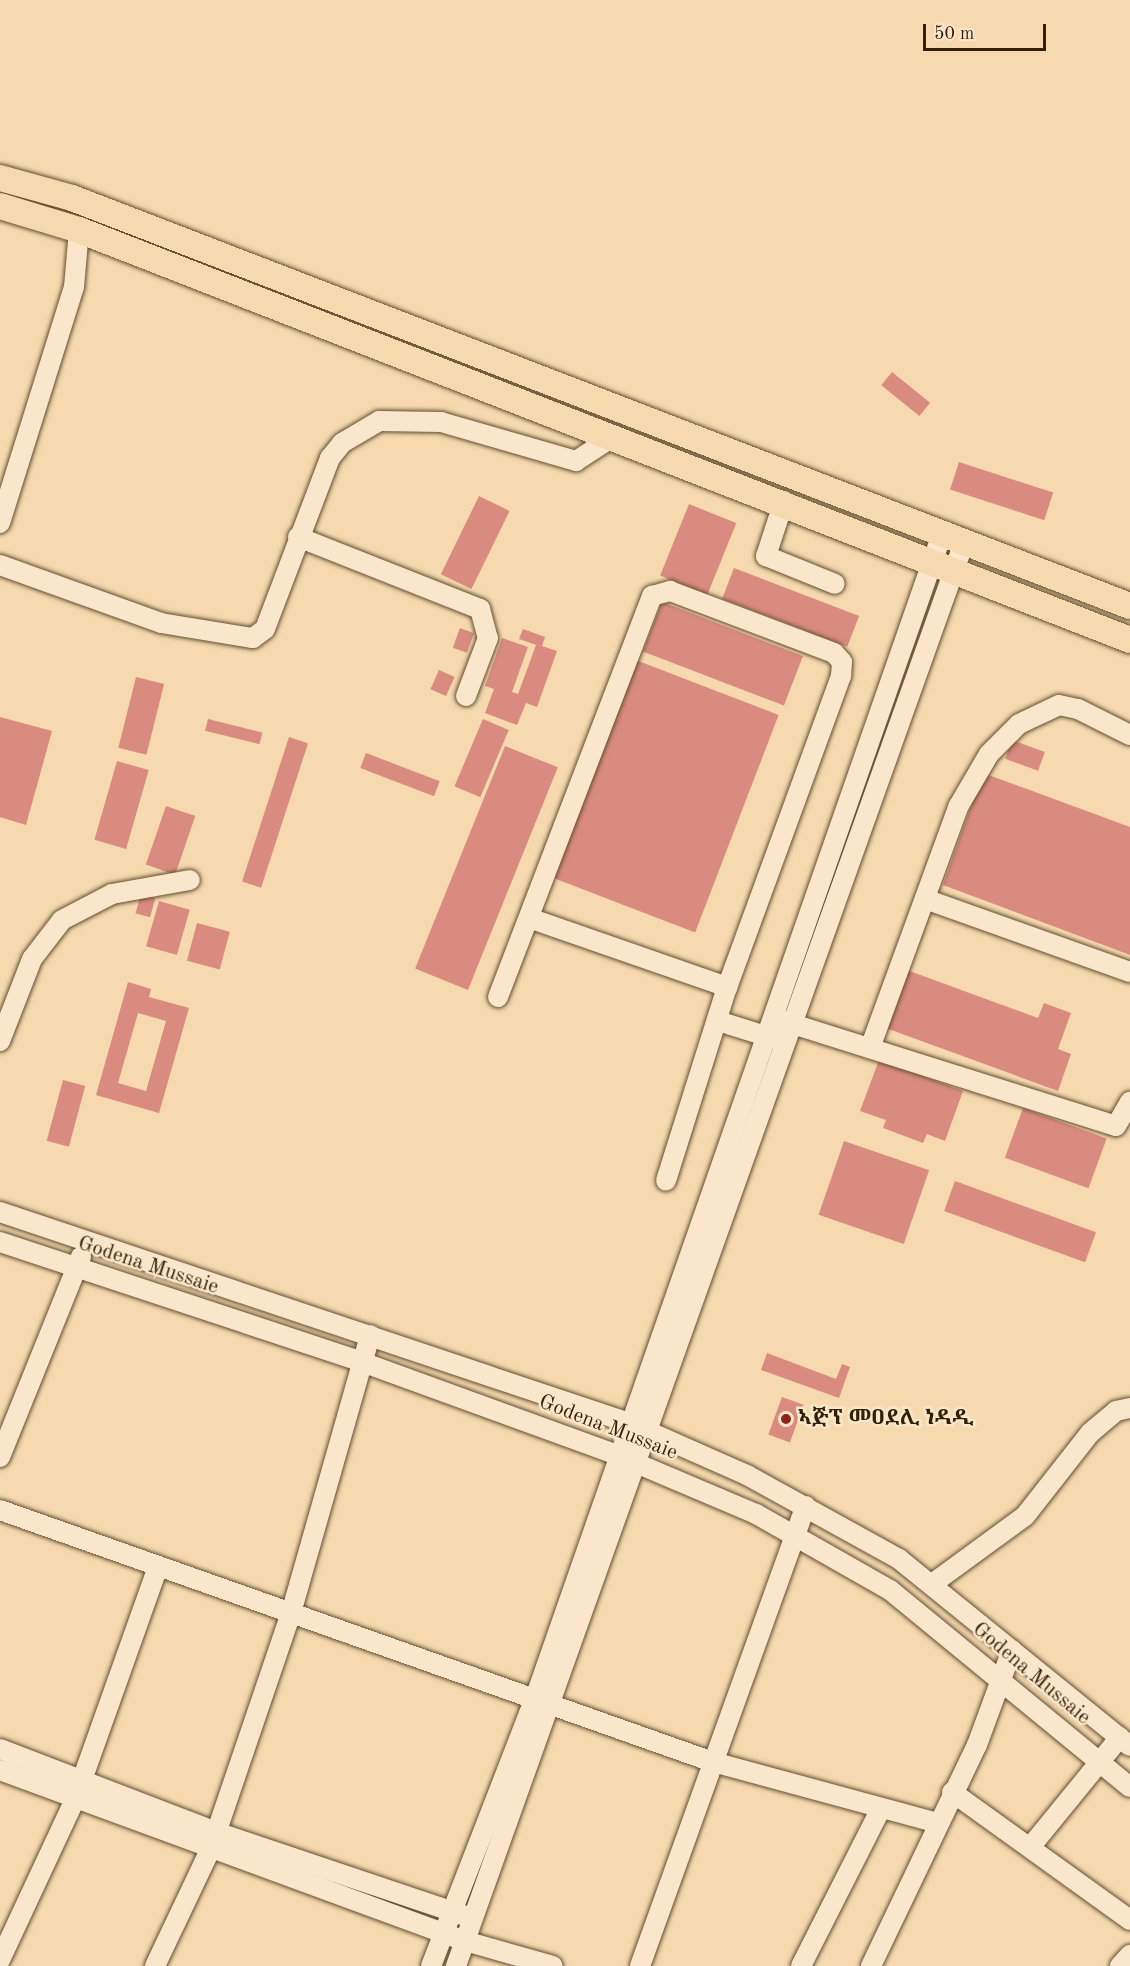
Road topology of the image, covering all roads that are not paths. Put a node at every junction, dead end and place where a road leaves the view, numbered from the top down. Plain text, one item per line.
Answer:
1 (0, 178) edge
2 (0, 206) edge
3 (79, 230) junction
4 (314, 291) junction
5 (302, 316) junction
6 (614, 436) junction
7 (711, 446) junction
8 (701, 469) junction
9 (784, 501) junction
10 (0, 522) edge
11 (954, 536) junction
12 (298, 537) junction
13 (945, 564) junction
14 (0, 565) edge
15 (835, 584) dead end
16 (1130, 606) edge
17 (1127, 631) edge
18 (466, 696) dead end
19 (1130, 735) edge
20 (190, 880) dead end
21 (925, 899) junction
22 (532, 919) junction
23 (1130, 972) edge
24 (727, 987) junction
25 (498, 997) dead end
26 (772, 1017) junction
27 (718, 1021) junction
28 (790, 1034) junction
29 (765, 1036) junction
30 (0, 1041) edge
31 (870, 1048) junction
32 (1130, 1102) edge
33 (666, 1181) dead end
34 (0, 1212) edge
35 (0, 1242) edge
36 (87, 1242) junction
37 (77, 1267) junction
38 (370, 1335) junction
39 (362, 1362) junction
40 (1130, 1408) edge
41 (638, 1427) junction
42 (0, 1457) edge
43 (626, 1459) junction
44 (806, 1506) junction
45 (0, 1510) edge
46 (796, 1534) junction
47 (158, 1567) junction
48 (932, 1584) junction
49 (291, 1613) junction
50 (1012, 1650) junction
51 (998, 1679) junction
52 (542, 1704) junction
53 (1125, 1742) edge
54 (0, 1749) edge
55 (713, 1762) junction
56 (1102, 1763) junction
57 (0, 1770) edge
58 (82, 1778) junction
59 (1130, 1787) edge
60 (952, 1792) junction
61 (76, 1797) junction
62 (881, 1808) junction
63 (937, 1823) junction
64 (213, 1840) junction
65 (1032, 1845) junction
66 (323, 1878) junction
67 (453, 1910) junction
68 (473, 1920) junction
69 (1130, 1920) edge
70 (443, 1930) junction
71 (465, 1941) junction
72 (497, 1947) junction
73 (1130, 1955) edge
74 (0, 1960) edge
75 (155, 1966) edge
76 (431, 1966) edge
77 (456, 1966) edge
78 (553, 1966) edge
79 (640, 1966) edge
80 (801, 1966) edge
81 (871, 1966) edge
82 (1120, 1966) edge

1 - 4 main road
2 - 3 main road
3 - 5 main road
3 - 10 street
4 - 5 main road
4 - 7 main road
5 - 6 main road
6 - 8 main road
6 - 12 street
7 - 8 main road
7 - 11 main road
8 - 9 main road
9 - 13 main road
9 - 15 street
11 - 13 street
11 - 16 main road
12 - 14 street
12 - 18 street
13 - 17 main road
13 - 26 street
13 - 28 street
19 - 21 street
20 - 30 street
21 - 23 street
21 - 31 street
22 - 24 street
22 - 24 street
22 - 25 street
24 - 27 street
26 - 28 street
26 - 29 street
27 - 29 street
27 - 33 street
28 - 29 street
28 - 31 street
28 - 41 street
29 - 41 street
31 - 32 street
34 - 36 street, Godena Mussaie
35 - 37 street, Godena Mussaie
36 - 37 street
36 - 38 street, Godena Mussaie
37 - 39 street, Godena Mussaie
37 - 42 street
38 - 39 street
38 - 41 street, Godena Mussaie
39 - 43 street, Godena Mussaie
39 - 49 street
40 - 48 street
41 - 43 street
41 - 44 street, Godena Mussaie
43 - 46 street, Godena Mussaie
43 - 52 street
44 - 46 street
44 - 48 street, Godena Mussaie
45 - 47 street
46 - 51 street, Godena Mussaie
46 - 55 street
47 - 49 street
47 - 58 street
48 - 50 street, Godena Mussaie
49 - 52 street
49 - 64 street
50 - 51 street
50 - 53 street, Godena Mussaie
51 - 56 street, Godena Mussaie
51 - 60 street
52 - 55 street
52 - 67 street
52 - 68 street
53 - 56 street
54 - 58 street
55 - 62 street
55 - 79 street
56 - 59 street, Godena Mussaie
56 - 65 street
57 - 61 street
58 - 61 street
58 - 64 street
60 - 63 street
60 - 65 street
61 - 64 street
61 - 74 street
62 - 63 street
62 - 80 street
63 - 81 street
64 - 66 street
64 - 75 street
65 - 69 street
66 - 67 street
66 - 70 street
67 - 68 street
67 - 70 street
68 - 71 street
68 - 72 street
70 - 71 street
70 - 76 street
71 - 72 street
71 - 77 street
72 - 78 street
73 - 82 street

